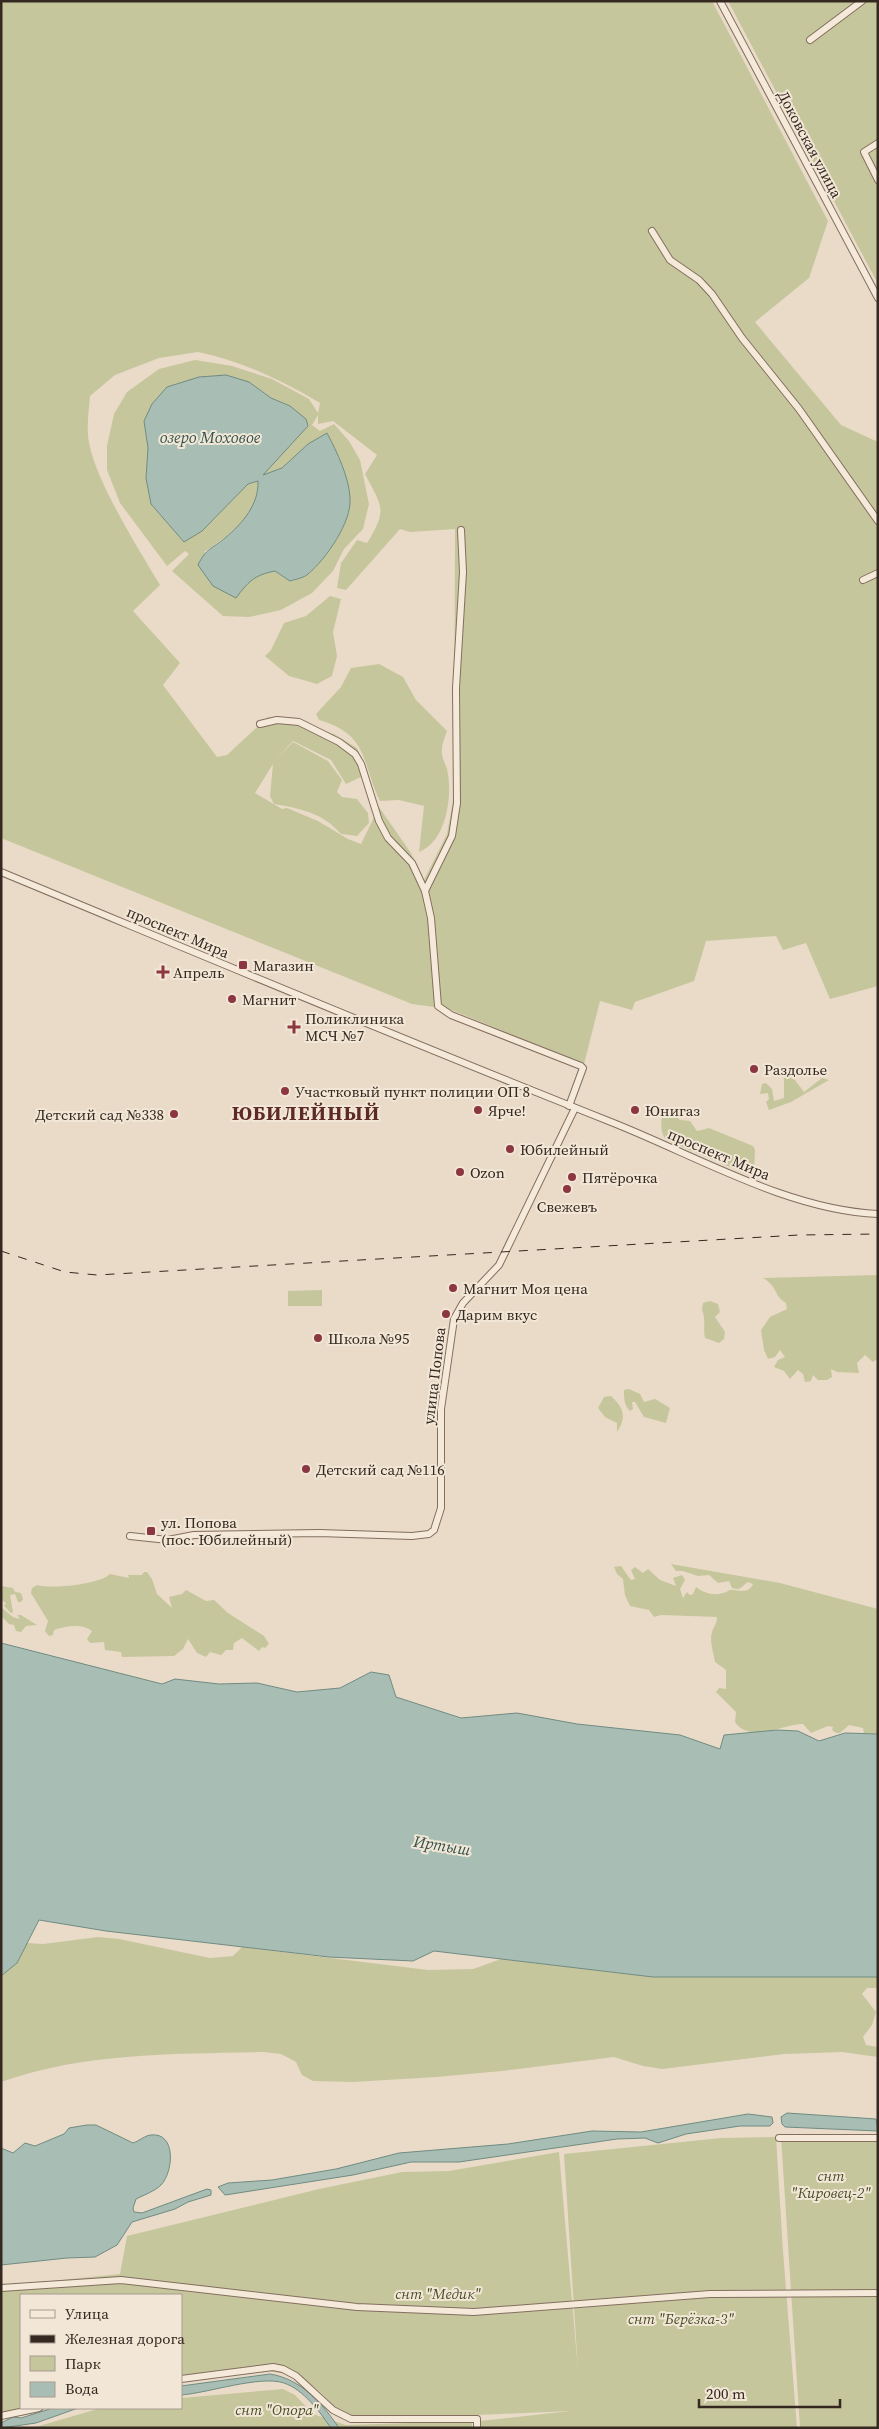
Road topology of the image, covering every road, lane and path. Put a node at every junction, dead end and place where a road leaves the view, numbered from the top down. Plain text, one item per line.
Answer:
1 (720, 1) edge
2 (862, 1) edge
3 (810, 40) dead end
4 (878, 143) edge
5 (878, 180) edge
6 (652, 231) dead end
7 (878, 298) edge
8 (878, 520) edge
9 (461, 530) dead end
10 (878, 573) edge
11 (863, 580) dead end
12 (260, 724) dead end
13 (1, 872) edge
14 (425, 891) junction
15 (572, 1107) junction
16 (878, 1214) edge
17 (130, 1536) dead end
18 (779, 2138) dead end
19 (878, 2138) edge
20 (1, 2288) edge
21 (878, 2293) edge
22 (182, 2379) edge
23 (34, 2409) edge
24 (1, 2416) edge
25 (477, 2428) edge

1 - 7 street, Доковская улица
2 - 3 street
4 - 5 street
6 - 8 street
9 - 14 street
10 - 11 street
12 - 14 street
13 - 15 street, проспект Мира
14 - 15 street, улица Попова
15 - 16 street, проспект Мира
15 - 17 street, улица Попова
18 - 19 street
20 - 21 street
22 - 25 street
23 - 24 street

